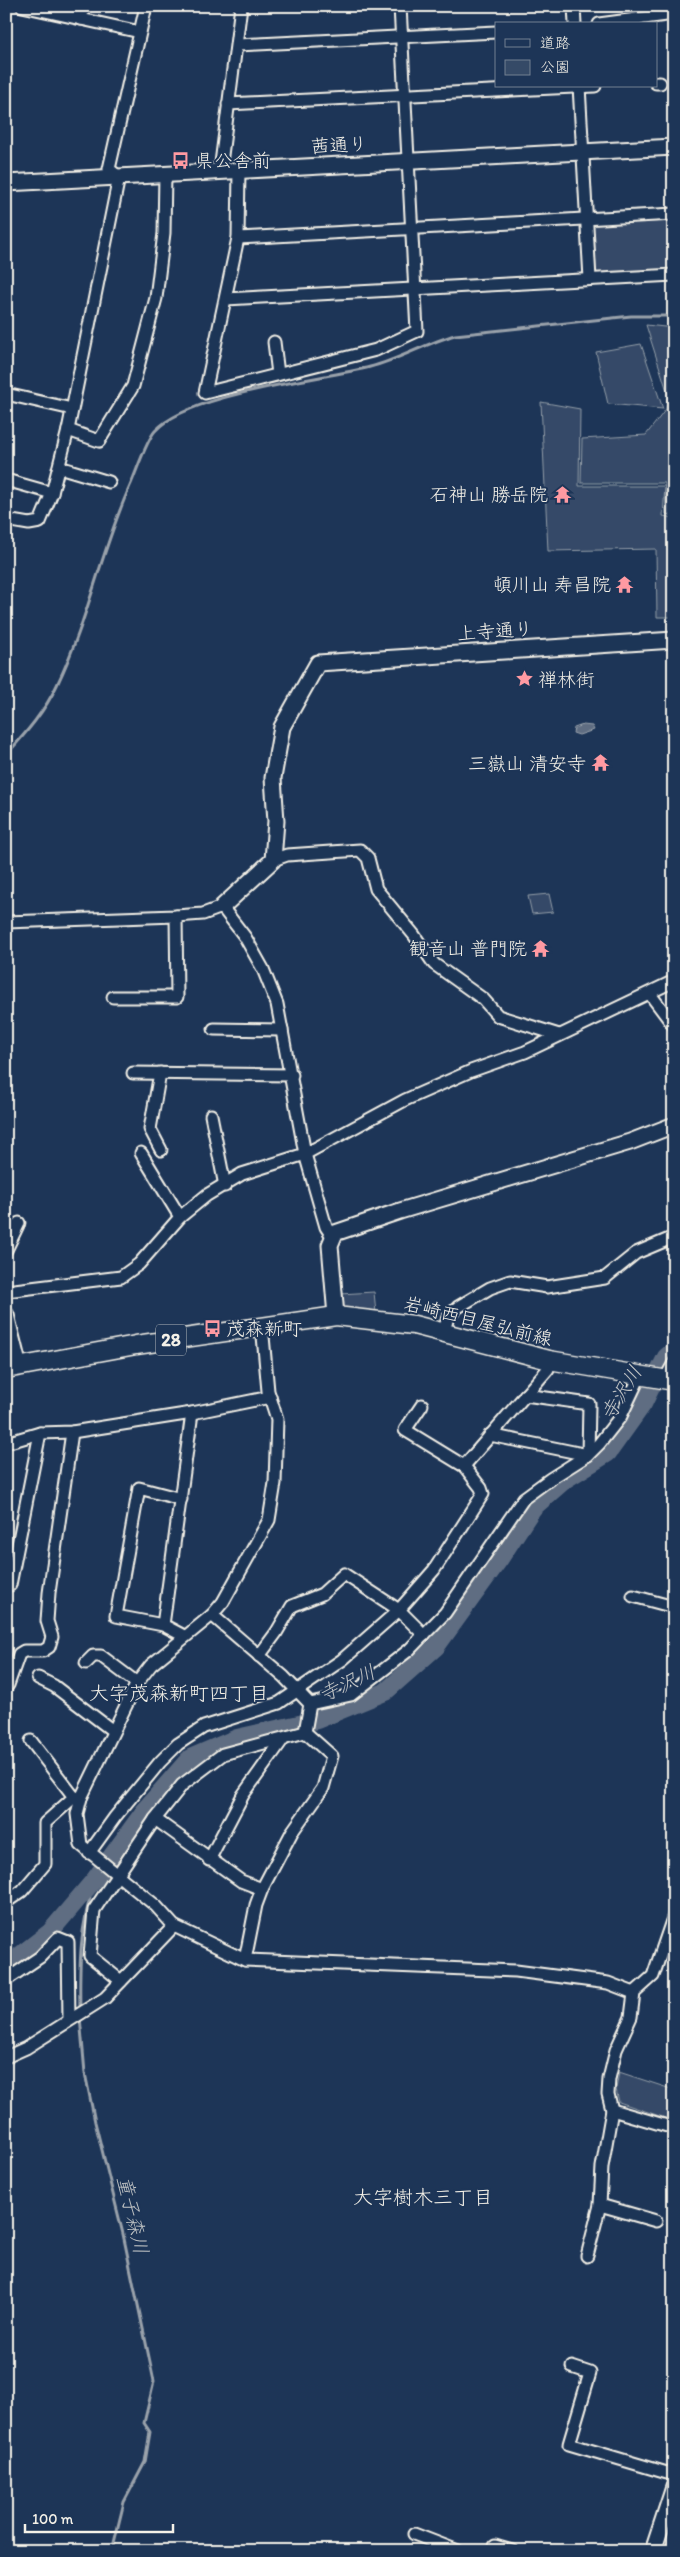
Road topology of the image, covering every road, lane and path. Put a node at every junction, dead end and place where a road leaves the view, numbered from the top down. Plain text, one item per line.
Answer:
1 (22, 6) edge
2 (84, 6) edge
3 (146, 6) edge
4 (241, 6) edge
5 (400, 6) edge
6 (574, 6) edge
7 (674, 14) edge
8 (81, 19) junction
9 (576, 22) edge
10 (614, 22) edge
11 (140, 32) junction
12 (495, 32) edge
13 (401, 36) junction
14 (238, 46) junction
15 (560, 88) edge
16 (579, 88) edge
17 (404, 96) junction
18 (228, 104) junction
19 (674, 147) edge
20 (582, 152) junction
21 (408, 161) junction
22 (239, 170) junction
23 (220, 171) junction
24 (165, 174) junction
25 (119, 177) junction
26 (6, 183) edge
27 (674, 214) edge
28 (586, 219) junction
29 (411, 229) junction
30 (238, 238) junction
31 (674, 275) edge
32 (590, 279) junction
33 (415, 288) junction
34 (226, 298) junction
35 (274, 342) dead end
36 (278, 374) junction
37 (6, 394) edge
38 (72, 409) junction
39 (68, 430) junction
40 (59, 467) junction
41 (6, 480) edge
42 (109, 482) dead end
43 (52, 493) junction
44 (6, 520) edge
45 (674, 640) edge
46 (273, 860) junction
47 (222, 907) junction
48 (176, 916) junction
49 (6, 922) edge
50 (674, 981) edge
51 (650, 994) junction
52 (113, 997) dead end
53 (674, 1026) edge
54 (214, 1029) dead end
55 (282, 1030) junction
56 (559, 1035) junction
57 (133, 1073) dead end
58 (160, 1073) junction
59 (292, 1075) junction
60 (211, 1115) dead end
61 (674, 1125) edge
62 (161, 1150) dead end
63 (141, 1153) dead end
64 (304, 1154) junction
65 (225, 1186) junction
66 (180, 1217) junction
67 (19, 1224) dead end
68 (332, 1236) junction
69 (674, 1237) edge
70 (6, 1250) edge
71 (6, 1291) edge
72 (6, 1315) edge
73 (336, 1316) junction
74 (262, 1325) junction
75 (444, 1331) junction
76 (549, 1360) junction
77 (674, 1363) edge
78 (13, 1368) edge
79 (656, 1378) edge
80 (525, 1395) junction
81 (270, 1396) junction
82 (422, 1405) dead end
83 (192, 1413) junction
84 (72, 1432) junction
85 (40, 1433) junction
86 (490, 1435) junction
87 (6, 1443) edge
88 (588, 1456) junction
89 (464, 1466) junction
90 (182, 1498) junction
91 (10, 1585) dead end
92 (633, 1596) dead end
93 (674, 1606) edge
94 (398, 1610) junction
95 (212, 1615) junction
96 (163, 1625) junction
97 (424, 1634) junction
98 (184, 1636) junction
99 (259, 1656) junction
100 (86, 1663) dead end
101 (38, 1678) dead end
102 (137, 1683) junction
103 (8, 1685) dead end
104 (297, 1690) junction
105 (309, 1706) junction
106 (306, 1730) junction
107 (113, 1731) junction
108 (283, 1739) junction
109 (31, 1741) dead end
110 (78, 1797) junction
111 (155, 1819) junction
112 (91, 1855) junction
113 (209, 1860) junction
114 (114, 1873) junction
115 (262, 1889) junction
116 (6, 1902) edge
117 (674, 1915) edge
118 (174, 1926) junction
119 (245, 1960) junction
120 (6, 1980) edge
121 (121, 1980) junction
122 (634, 1993) junction
123 (71, 2019) junction
124 (6, 2057) edge
125 (612, 2110) junction
126 (674, 2128) edge
127 (600, 2205) junction
128 (656, 2221) dead end
129 (587, 2256) dead end
130 (572, 2367) dead end
131 (674, 2470) edge
132 (674, 2486) edge
133 (414, 2534) dead end
134 (495, 2546) dead end
135 (458, 2551) edge
136 (512, 2551) edge
137 (652, 2551) edge

1 - 8 street
2 - 8 street
3 - 11 street
4 - 14 street
5 - 13 street
6 - 9 street
7 - 10 street
8 - 11 street
11 - 25 street
12 - 13 street
13 - 14 street
13 - 17 street
14 - 18 street
15 - 17 street
16 - 20 street
17 - 18 street
17 - 21 street
18 - 23 street
19 - 20 street, 茜通り
20 - 21 street, 茜通り
20 - 28 street
21 - 22 street, 茜通り
21 - 29 street
22 - 23 street, 茜通り
22 - 30 street
23 - 24 street, 茜通り
24 - 25 street, 茜通り
24 - 39 street
25 - 26 street, 茜通り
25 - 38 street
27 - 28 street
28 - 29 street
28 - 32 street
29 - 30 street
29 - 33 street
30 - 34 street
31 - 32 street
32 - 33 street
33 - 34 street
33 - 36 street
34 - 36 street
35 - 36 street
37 - 38 street
38 - 39 street
39 - 40 street
40 - 42 street
40 - 43 street
41 - 43 street
43 - 44 street
45 - 46 street, 上寺通り
46 - 47 street
46 - 56 street
47 - 48 street
47 - 55 street
48 - 49 street
48 - 52 street
50 - 51 street
51 - 53 street
51 - 56 street
54 - 55 street
55 - 59 street
56 - 64 street
57 - 58 street
58 - 59 street
58 - 62 street
59 - 64 street
60 - 65 street
61 - 68 street
63 - 66 street
64 - 65 street
64 - 68 street
65 - 66 street
66 - 71 street
67 - 70 street
68 - 73 street
69 - 75 street
72 - 78 street
73 - 74 main road, 岩崎西目屋弘前線 / 28
73 - 75 main road, 岩崎西目屋弘前線 / 28
74 - 78 main road, 岩崎西目屋弘前線 / 28
74 - 81 street
75 - 76 main road, 岩崎西目屋弘前線 / 28
76 - 79 main road, 岩崎西目屋弘前線 / 28
76 - 80 street
77 - 79 street
79 - 88 street
80 - 86 street
80 - 88 street
81 - 83 street
81 - 95 street
82 - 89 street
83 - 84 street
83 - 90 street
84 - 85 street
84 - 103 street
85 - 87 street
85 - 91 street
86 - 88 street
86 - 89 street
88 - 97 street
89 - 94 street
90 - 96 street
90 - 96 street
92 - 93 street
94 - 97 street
94 - 99 street
94 - 104 street
95 - 98 street
95 - 99 street
96 - 98 street
97 - 105 street
98 - 102 street
99 - 104 street
100 - 102 street
101 - 107 street
102 - 107 street
104 - 105 street
104 - 112 street
105 - 106 street
106 - 108 street
106 - 115 street
107 - 110 street
108 - 111 street
108 - 113 street
109 - 110 street
110 - 112 street
110 - 116 street
111 - 113 street
111 - 114 street
112 - 114 street
113 - 115 street
114 - 118 street
114 - 121 street
115 - 119 street
117 - 122 street
118 - 119 street
118 - 121 street
119 - 122 street
120 - 123 street
121 - 123 street
122 - 125 street
123 - 124 street
125 - 126 street
125 - 127 street
127 - 128 street
127 - 129 street
130 - 131 street
132 - 137 street
133 - 135 street
134 - 136 street

